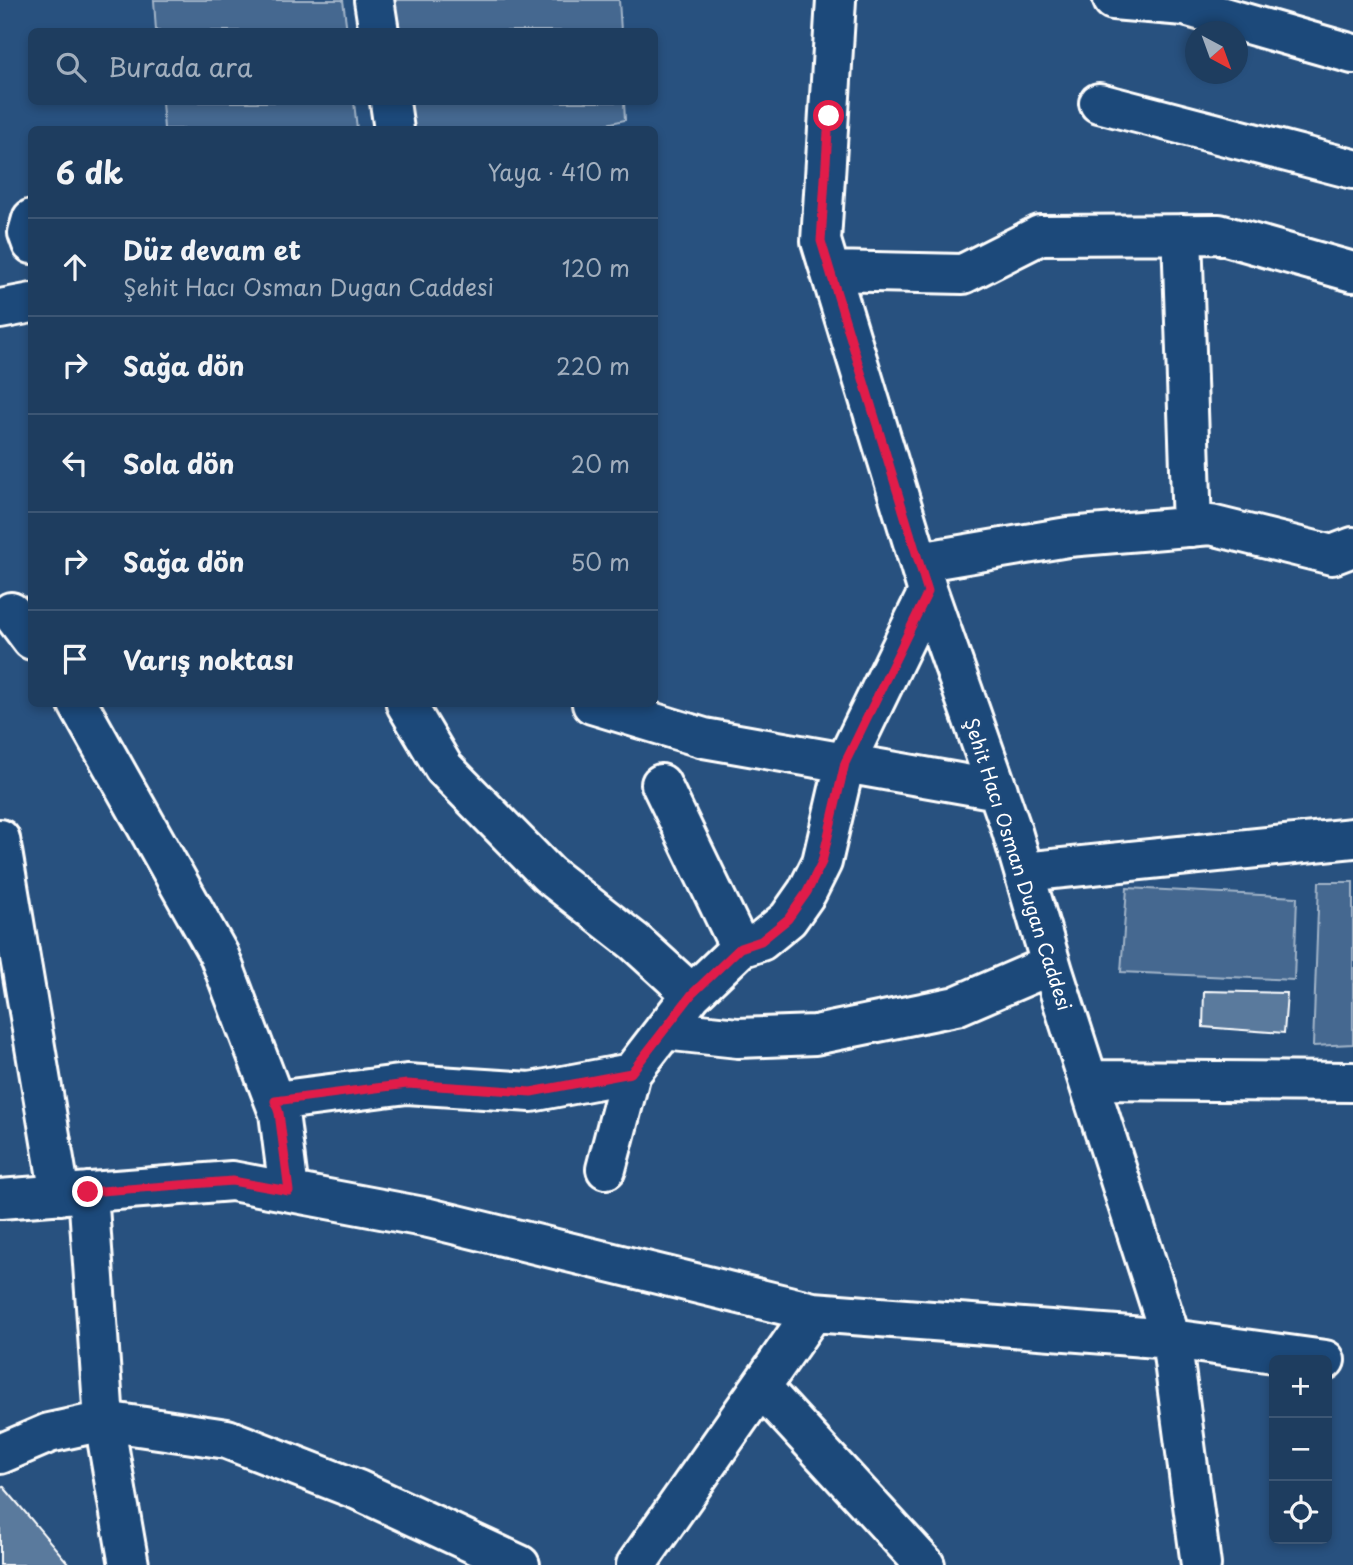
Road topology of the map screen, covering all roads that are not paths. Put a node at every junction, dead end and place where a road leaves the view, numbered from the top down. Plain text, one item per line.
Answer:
1 (373, 0) edge
2 (836, 0) edge
3 (1112, 0) edge
4 (378, 28) edge
5 (1353, 54) edge
6 (1099, 103) dead end
7 (390, 105) edge
8 (393, 126) edge
9 (1353, 169) edge
10 (1182, 234) junction
11 (830, 271) junction
12 (1353, 272) edge
13 (28, 304) edge
14 (0, 309) edge
15 (1192, 527) junction
16 (1353, 547) edge
17 (923, 577) junction
18 (80, 707) edge
19 (407, 707) edge
20 (602, 707) edge
21 (845, 763) junction
22 (661, 784) dead end
23 (998, 790) junction
24 (1353, 838) edge
25 (0, 839) edge
26 (1024, 872) junction
27 (740, 948) junction
28 (1051, 965) junction
29 (692, 994) junction
30 (664, 1031) junction
31 (631, 1073) junction
32 (1088, 1080) junction
33 (1353, 1082) edge
34 (275, 1101) junction
35 (606, 1168) dead end
36 (289, 1191) junction
37 (74, 1193) junction
38 (0, 1199) edge
39 (813, 1312) junction
40 (1171, 1339) junction
41 (1289, 1355) edge
42 (1332, 1361) edge
43 (1353, 1364) edge
44 (762, 1388) junction
45 (104, 1421) junction
46 (0, 1454) edge
47 (129, 1565) edge
48 (520, 1565) edge
49 (636, 1565) edge
50 (925, 1565) edge
51 (1201, 1565) edge

1 - 4 street
2 - 11 street, Şehit Hacı Osman Dugan Caddesi
3 - 5 street
6 - 9 street
7 - 8 street
10 - 11 street
10 - 12 street
10 - 15 street
11 - 17 street, Şehit Hacı Osman Dugan Caddesi
13 - 14 street
15 - 16 street
15 - 17 street
17 - 21 street
17 - 23 street, Şehit Hacı Osman Dugan Caddesi
18 - 34 street
19 - 29 street
20 - 21 street
21 - 23 street
21 - 27 street
22 - 27 street
23 - 26 street, Şehit Hacı Osman Dugan Caddesi
24 - 26 street
25 - 37 street
26 - 28 street, Şehit Hacı Osman Dugan Caddesi
27 - 29 street
28 - 30 street
28 - 32 street, Şehit Hacı Osman Dugan Caddesi
29 - 30 street
30 - 31 street
31 - 34 street
31 - 35 street
32 - 33 street
32 - 40 street, Şehit Hacı Osman Dugan Caddesi
34 - 36 street
36 - 37 street
36 - 39 street
37 - 38 street
37 - 45 street
39 - 40 street
39 - 44 street
40 - 41 street
40 - 51 street, Şehit Hacı Osman Dugan Caddesi
42 - 43 street
44 - 49 street
44 - 50 street
45 - 46 street
45 - 47 street
45 - 48 street

